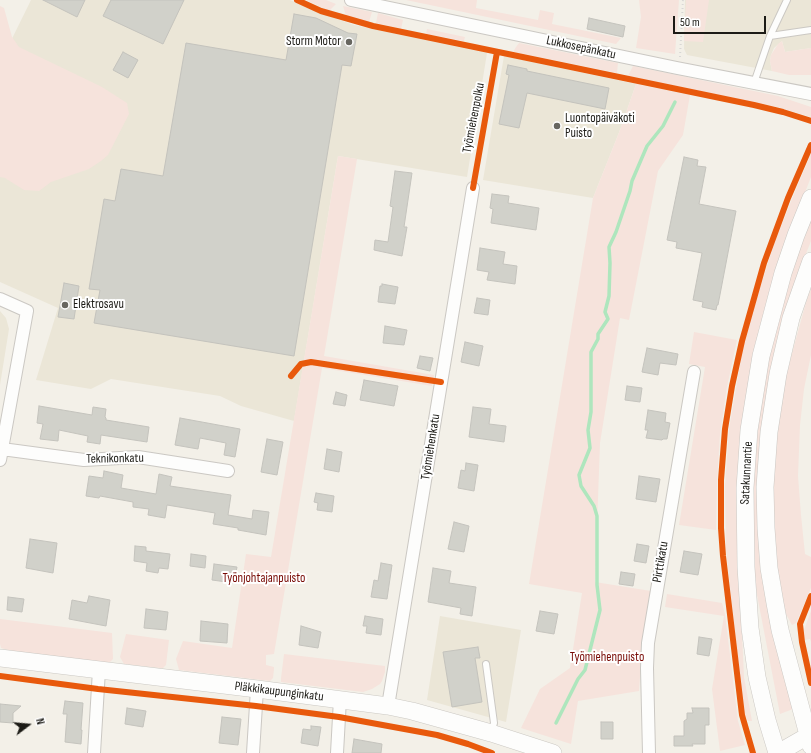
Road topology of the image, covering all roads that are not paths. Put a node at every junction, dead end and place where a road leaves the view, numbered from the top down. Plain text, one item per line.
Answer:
1 (788, 0) edge
2 (355, 1) edge
3 (811, 30) edge
4 (770, 36) junction
5 (754, 83) junction
6 (811, 94) edge
7 (473, 188) dead end
8 (811, 198) edge
9 (811, 261) edge
10 (0, 299) edge
11 (694, 372) dead end
12 (1, 455) edge
13 (228, 472) dead end
14 (0, 658) edge
15 (486, 664) dead end
16 (100, 670) junction
17 (257, 689) junction
18 (340, 699) junction
19 (388, 706) junction
20 (491, 733) junction
21 (810, 738) edge
22 (94, 753) edge
23 (253, 753) edge
24 (337, 753) edge
25 (553, 753) edge
26 (649, 753) edge
27 (778, 753) edge

1 - 4 lane
2 - 5 street, Lukkosepänkatu
3 - 4 lane
4 - 5 lane
5 - 6 street, Lukkosepänkatu
7 - 19 street, Työmiehenkatu
8 - 27 main road, Satakunnantie
9 - 21 main road, Satakunnantie
10 - 12 street
11 - 26 street, Pirttikatu
12 - 13 street, Teknikonkatu
14 - 16 main road, Pläkkikaupunginkatu
15 - 20 lane
16 - 17 main road, Pläkkikaupunginkatu
16 - 22 street
17 - 18 main road, Pläkkikaupunginkatu
17 - 23 street
18 - 19 main road, Pläkkikaupunginkatu
18 - 24 street
19 - 20 main road, Pläkkikaupunginkatu
20 - 25 main road, Pläkkikaupunginkatu
21 - 27 main road

